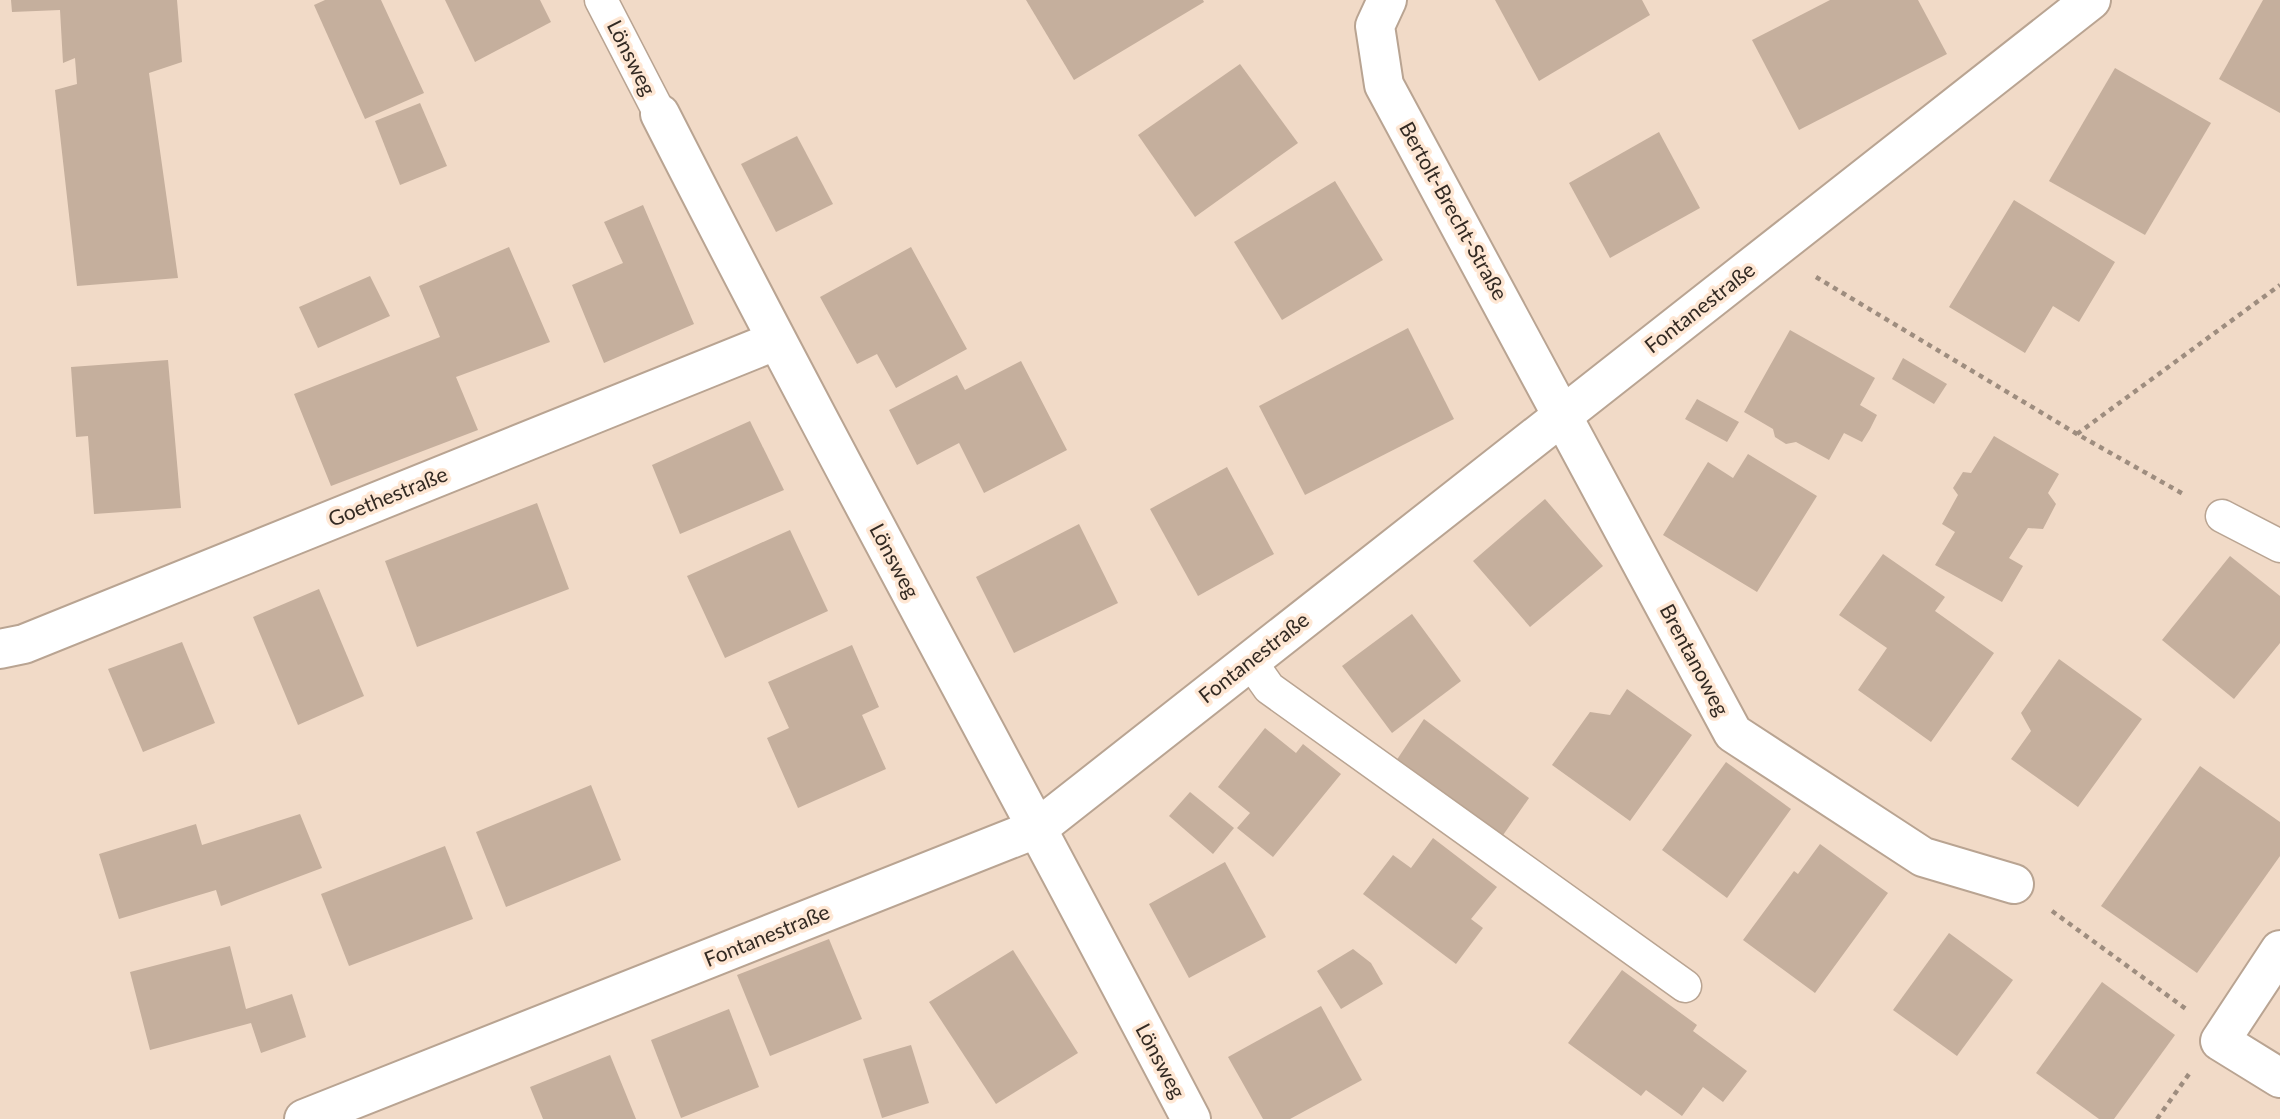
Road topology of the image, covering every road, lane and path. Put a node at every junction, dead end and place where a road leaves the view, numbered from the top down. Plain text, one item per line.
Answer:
1 (601, 0) edge
2 (1387, 0) edge
3 (2091, 0) edge
4 (660, 114) joint
5 (1772, 251) junction
6 (2280, 285) edge
7 (775, 341) junction
8 (1563, 415) junction
9 (2077, 434) junction
10 (2222, 516) joint
11 (2280, 546) edge
12 (0, 649) edge
13 (1250, 661) junction
14 (1038, 828) junction
15 (2014, 884) joint
16 (2280, 950) edge
17 (1685, 986) dead end
18 (2178, 1003) dead end
19 (2280, 1078) edge
20 (304, 1119) edge
21 (1191, 1119) edge

1 - 4 lane, Lönsweg
2 - 8 street, Bertolt-Brecht-Straße
3 - 5 street, Fontanestraße
4 - 7 street, Lönsweg
5 - 8 street, Fontanestraße
5 - 9 path
6 - 9 path
7 - 12 street, Goethestraße
7 - 14 street, Lönsweg
8 - 13 street, Fontanestraße
8 - 15 street, Brentanoweg
9 - 10 path
10 - 11 lane
13 - 14 street, Fontanestraße
13 - 17 lane
14 - 20 street, Fontanestraße
14 - 21 street, Lönsweg
15 - 18 path
16 - 19 street

